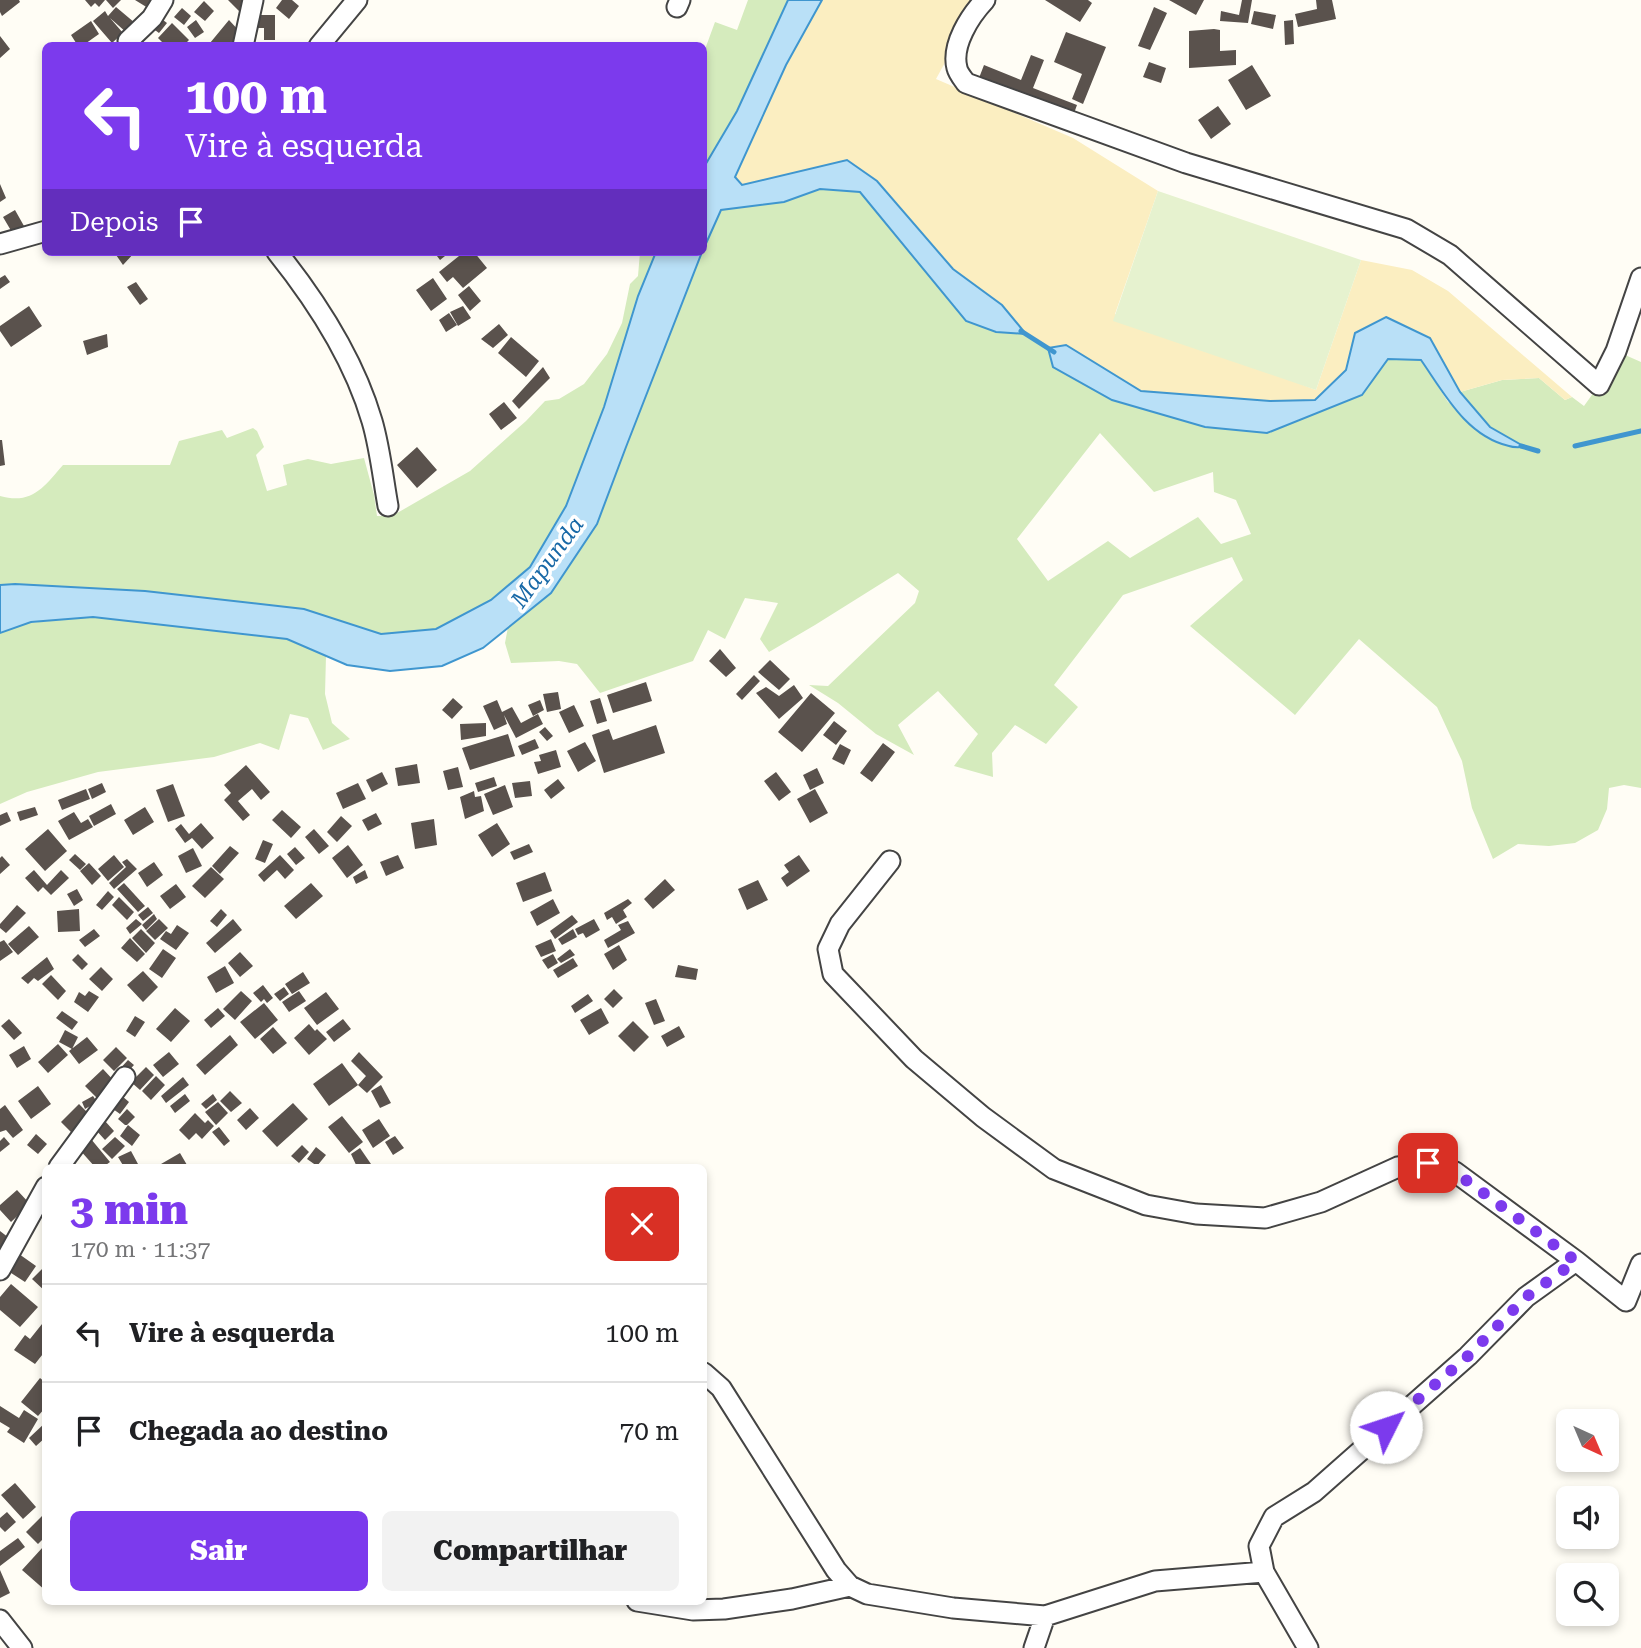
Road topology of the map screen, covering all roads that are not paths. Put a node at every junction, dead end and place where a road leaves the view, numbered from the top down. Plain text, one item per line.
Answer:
1 (163, 0) edge
2 (253, 0) edge
3 (357, 0) edge
4 (985, 0) edge
5 (128, 41) dead end
6 (244, 42) edge
7 (322, 42) edge
8 (42, 232) edge
9 (0, 244) edge
10 (281, 256) edge
11 (1641, 278) edge
12 (388, 506) dead end
13 (890, 860) dead end
14 (125, 1077) dead end
15 (61, 1164) edge
16 (42, 1194) edge
17 (1576, 1261) junction
18 (1641, 1264) edge
19 (0, 1270) edge
20 (707, 1376) edge
21 (1264, 1572) junction
22 (850, 1586) junction
23 (662, 1605) edge
24 (1045, 1616) junction
25 (0, 1620) edge
26 (22, 1648) edge
27 (1034, 1648) edge
28 (1308, 1648) edge

1 - 5 street
2 - 6 street
3 - 7 street
4 - 11 street
8 - 9 street
10 - 12 street
13 - 17 street
14 - 15 street
16 - 19 street
17 - 18 street
17 - 21 street
20 - 22 street
21 - 24 street
21 - 28 street
22 - 23 street
22 - 24 street
24 - 27 street
25 - 26 street

